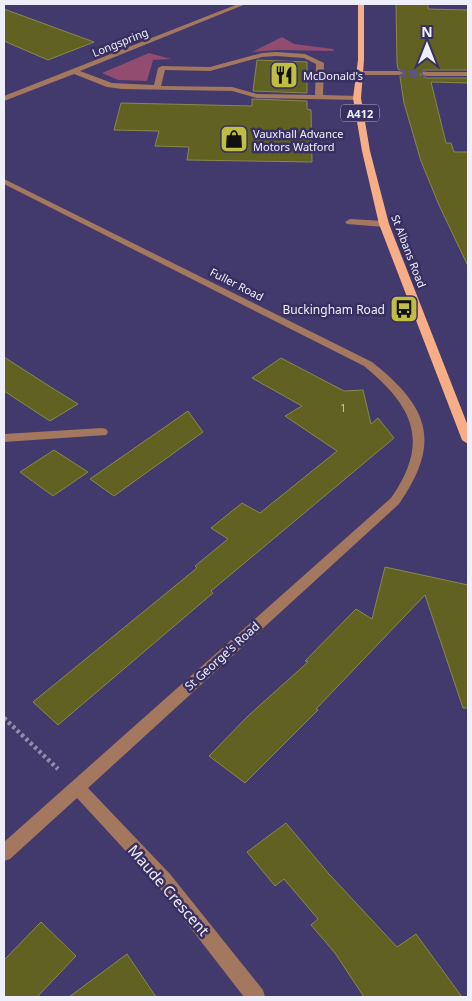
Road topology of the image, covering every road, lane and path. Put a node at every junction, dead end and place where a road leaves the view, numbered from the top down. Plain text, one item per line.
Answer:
1 (243, 4) edge
2 (361, 4) edge
3 (74, 71) junction
4 (360, 73) junction
5 (399, 73) tunnel mouth
6 (426, 74) tunnel mouth
7 (468, 74) edge
8 (157, 88) junction
9 (319, 97) junction
10 (4, 98) edge
11 (357, 98) junction
12 (4, 181) edge
13 (350, 222) dead end
14 (384, 224) junction
15 (102, 432) dead end
16 (4, 438) edge
17 (468, 440) edge
18 (420, 446) joint
19 (4, 718) edge
20 (77, 787) junction
21 (4, 853) edge
22 (256, 997) edge

1 - 3 street, Longspring
2 - 4 main road, St Albans Road / A412
3 - 8 street
3 - 10 street, Longspring
4 - 5 street
4 - 11 main road, St Albans Road / A412
6 - 7 street
8 - 9 street
8 - 9 street
9 - 11 street
11 - 14 main road, St Albans Road / A412
12 - 18 street, Fuller Road
13 - 14 street
14 - 17 main road, St Albans Road / A412
15 - 16 street
18 - 20 street, St George's Road
19 - 20 path
20 - 21 street, St George's Road
20 - 22 street, Maude Crescent

